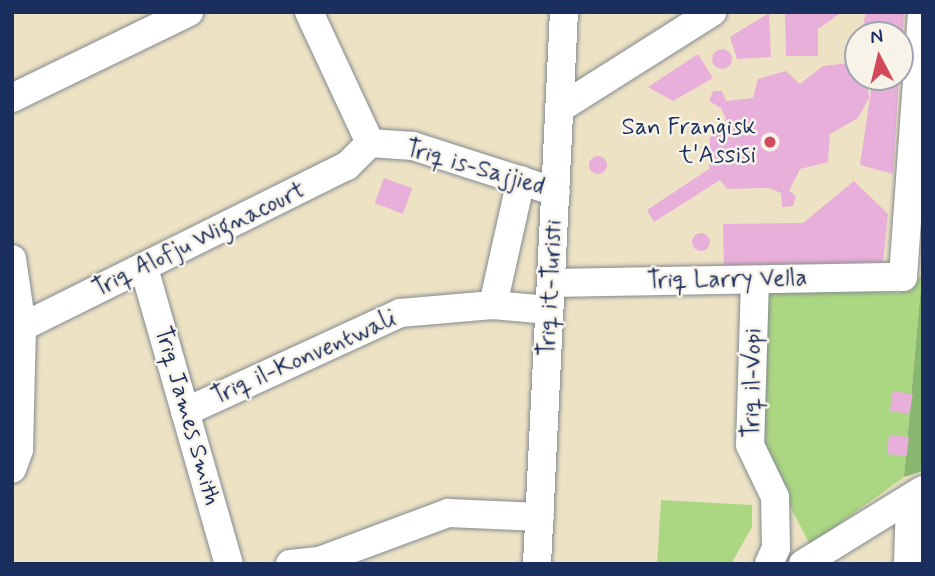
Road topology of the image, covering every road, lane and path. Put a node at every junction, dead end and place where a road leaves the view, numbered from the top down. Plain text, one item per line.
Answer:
1 (189, 12) edge
2 (309, 12) edge
3 (564, 12) edge
4 (712, 12) edge
5 (922, 12) edge
6 (12, 98) edge
7 (562, 107) junction
8 (370, 144) junction
9 (522, 180) junction
10 (556, 192) junction
11 (12, 259) edge
12 (144, 268) junction
13 (755, 280) junction
14 (550, 296) junction
15 (493, 305) junction
16 (22, 327) junction
17 (185, 412) junction
18 (12, 469) edge
19 (917, 495) edge
20 (540, 517) junction
21 (235, 563) edge
22 (290, 564) edge
23 (537, 564) edge
24 (769, 564) edge
25 (803, 564) edge
26 (908, 564) edge

1 - 6 street
2 - 8 street, Triq is-Sajjied
3 - 7 street, Triq it-Turisti
4 - 7 street
5 - 13 street, Triq Larry Vella
7 - 10 street, Triq it-Turisti
8 - 9 street, Triq is-Sajjied
8 - 12 street, Triq Alofju Wignacourt
9 - 10 street, Triq is-Sajjied
9 - 15 street, Triq it-Turisti
10 - 14 street, Triq it-Turisti
11 - 16 street
12 - 16 street, Triq Alofju Wignacourt
12 - 17 street, Triq James Smith
13 - 14 street, Triq Larry Vella
13 - 24 street, Triq il-Vopi
14 - 15 street, Triq il-Konventwali
14 - 20 street, Triq it-Turisti
15 - 17 street, Triq il-Konventwali
16 - 18 street
17 - 21 street, Triq James Smith
19 - 25 street
19 - 26 street
20 - 22 street
20 - 23 street, Triq it-Turisti

